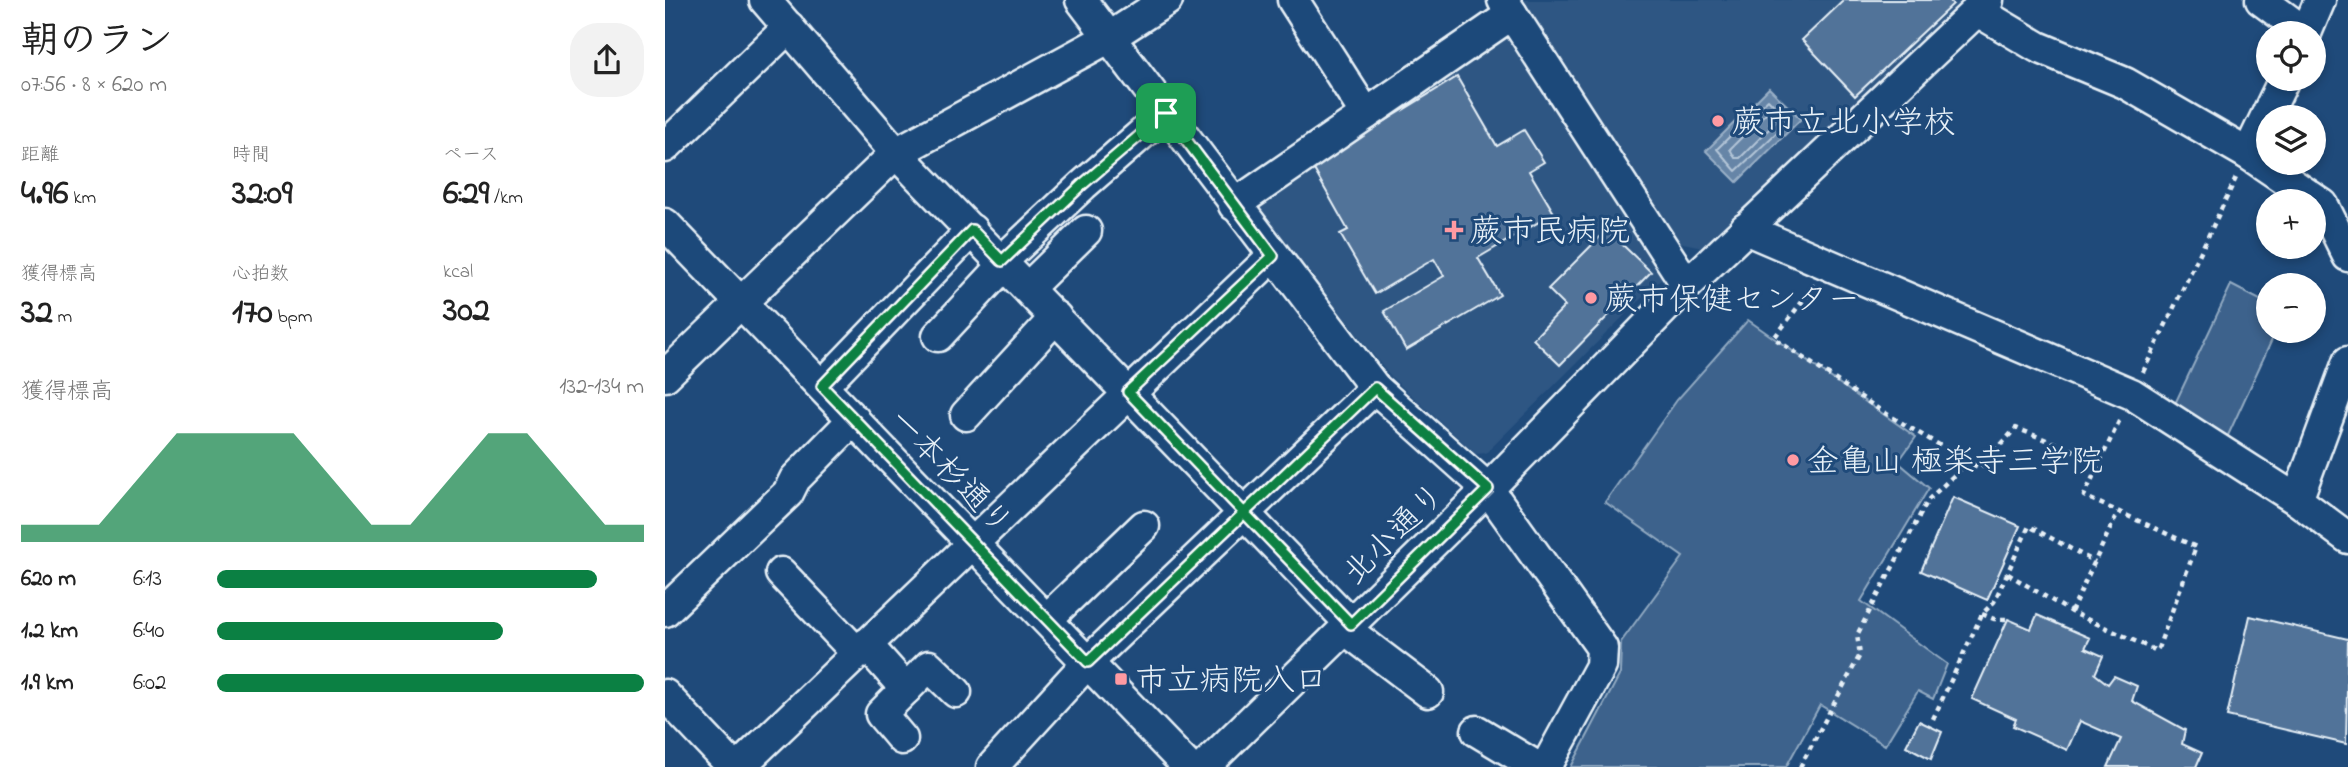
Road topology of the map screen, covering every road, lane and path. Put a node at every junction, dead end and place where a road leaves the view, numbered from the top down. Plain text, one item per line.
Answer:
1 (765, 0) edge
2 (1081, 0) edge
3 (1167, 0) edge
4 (1293, 0) edge
5 (2261, 0) edge
6 (2319, 0) edge
7 (1982, 5) edge
8 (1508, 7) edge
9 (2290, 21) edge
10 (2311, 21) edge
11 (789, 27) junction
12 (1110, 37) junction
13 (2278, 91) edge
14 (1166, 113) junction
15 (1366, 114) junction
16 (665, 147) edge
17 (896, 153) junction
18 (2248, 154) junction
19 (1234, 205) junction
20 (665, 224) edge
21 (1745, 229) junction
22 (972, 230) junction
23 (1086, 231) dead end
24 (1273, 256) junction
25 (2348, 257) edge
26 (1003, 262) junction
27 (1821, 277) dead end
28 (1687, 285) junction
29 (1028, 288) junction
30 (741, 303) junction
31 (1056, 317) junction
32 (939, 336) dead end
33 (2348, 362) edge
34 (665, 376) edge
35 (822, 386) junction
36 (1375, 388) junction
37 (1128, 392) junction
38 (966, 415) dead end
39 (854, 419) junction
40 (2100, 461) dead end
41 (1968, 462) junction
42 (1488, 489) junction
43 (2297, 500) junction
44 (1244, 512) junction
45 (2118, 512) dead end
46 (1144, 526) dead end
47 (2348, 538) edge
48 (972, 542) junction
49 (2095, 562) junction
50 (781, 573) dead end
51 (2008, 574) junction
52 (665, 611) edge
53 (2071, 612) junction
54 (1982, 614) junction
55 (1047, 619) junction
56 (2008, 619) dead end
57 (1348, 627) junction
58 (862, 649) junction
59 (2157, 651) dead end
60 (1088, 662) junction
61 (906, 689) junction
62 (956, 692) dead end
63 (1428, 692) dead end
64 (665, 695) edge
65 (1933, 719) dead end
66 (1477, 731) dead end
67 (902, 739) dead end
68 (733, 767) edge
69 (739, 767) edge
70 (992, 767) edge
71 (1188, 767) edge
72 (1204, 767) edge
73 (1545, 767) edge
74 (1800, 767) edge

1 - 11 street
2 - 12 street
3 - 12 street
4 - 15 street
5 - 9 street
6 - 10 street
7 - 18 street
7 - 21 street, 北小通り
8 - 15 street
8 - 28 street
11 - 16 street
11 - 17 street
12 - 14 street
12 - 17 street
13 - 18 street
14 - 19 street
14 - 26 street
15 - 19 street
17 - 22 street
17 - 30 street
18 - 25 street
19 - 24 street
20 - 30 street, 一本杉通り
21 - 28 street, 北小通り
21 - 43 street
22 - 26 street
22 - 35 street
23 - 29 street
24 - 36 street
24 - 37 street
26 - 29 street
26 - 32 street
27 - 41 path
28 - 42 street, 北小通り
29 - 31 street
30 - 34 street
30 - 35 street, 一本杉通り
31 - 37 street
31 - 38 street
33 - 43 street
35 - 39 street, 一本杉通り
36 - 42 street
36 - 44 street
37 - 44 street
37 - 48 street
39 - 48 street, 一本杉通り
39 - 52 street
40 - 41 path
41 - 74 path
42 - 57 street, 北小通り
42 - 73 street
43 - 47 street
44 - 57 street
44 - 60 street
45 - 49 path
46 - 55 street
48 - 55 street, 一本杉通り
48 - 58 street
49 - 51 path
49 - 53 path
50 - 58 street
51 - 53 path
51 - 54 path
53 - 59 path
54 - 56 path
54 - 65 path
55 - 60 street, 一本杉通り
57 - 63 street
57 - 72 street, 北小通り
58 - 61 street
58 - 69 street
60 - 70 street
60 - 71 street, 一本杉通り
61 - 62 street
61 - 67 street
64 - 68 street
66 - 73 street

